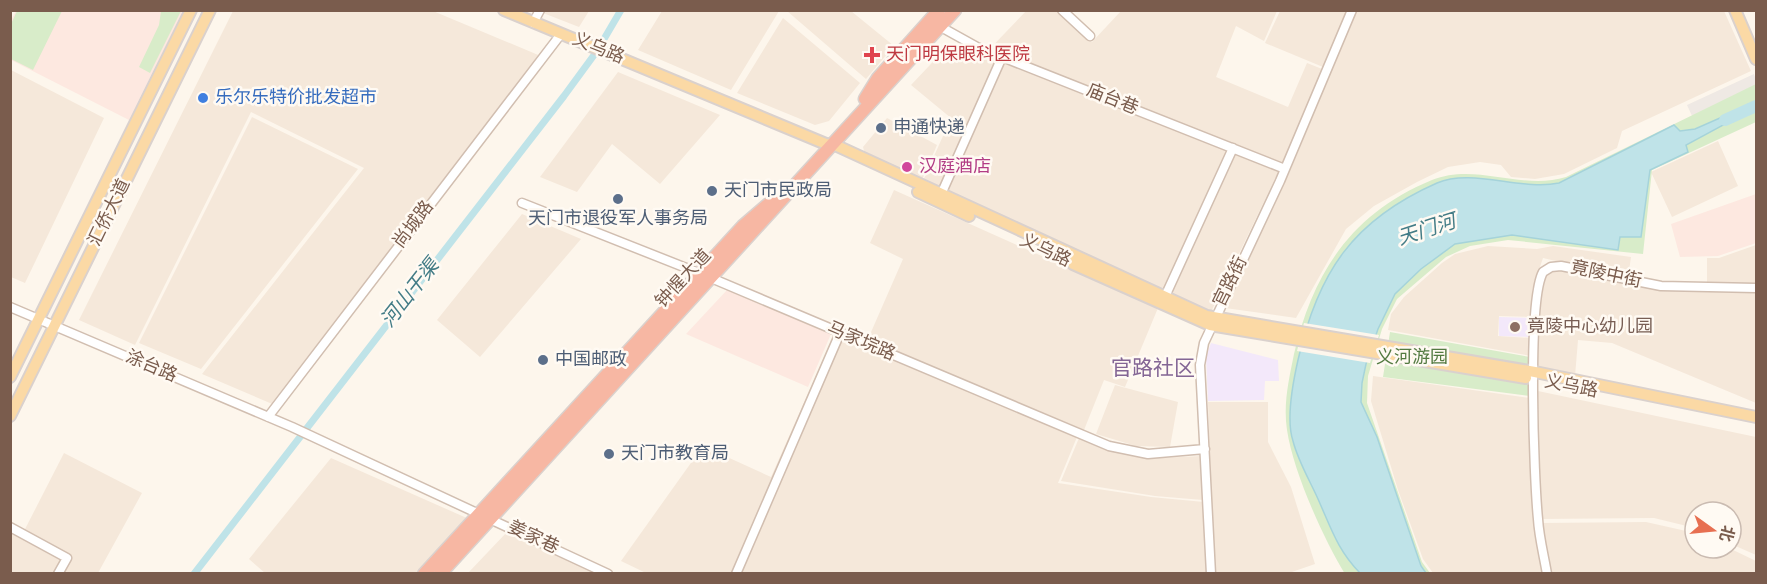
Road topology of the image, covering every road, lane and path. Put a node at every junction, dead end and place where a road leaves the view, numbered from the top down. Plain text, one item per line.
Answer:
1 (191, 10) edge
2 (210, 10) edge
3 (504, 10) edge
4 (540, 10) edge
5 (939, 10) edge
6 (945, 10) edge
7 (955, 10) edge
8 (961, 10) edge
9 (1062, 10) edge
10 (1352, 10) edge
11 (1734, 10) edge
12 (1741, 10) edge
13 (532, 22) junction
14 (942, 28) junction
15 (561, 34) junction
16 (1090, 36) dead end
17 (1756, 44) edge
18 (1002, 57) junction
19 (1756, 59) edge
20 (868, 102) junction
21 (830, 146) junction
22 (1233, 148) junction
23 (1285, 169) junction
24 (940, 198) junction
25 (522, 203) dead end
26 (707, 276) junction
27 (1756, 288) edge
28 (1163, 301) junction
29 (10, 307) edge
30 (39, 319) junction
31 (1212, 321) junction
32 (55, 326) junction
33 (840, 333) junction
34 (633, 357) junction
35 (1535, 376) junction
36 (10, 377) edge
37 (10, 416) edge
38 (268, 417) junction
39 (1756, 417) edge
40 (1756, 424) edge
41 (1205, 449) junction
42 (487, 517) junction
43 (10, 527) edge
44 (58, 573) edge
45 (424, 573) edge
46 (431, 573) edge
47 (440, 573) edge
48 (447, 573) edge
49 (608, 573) edge
50 (736, 573) edge
51 (1211, 573) edge
52 (1547, 573) edge

1 - 30 main road, 汇侨大道
2 - 32 main road, 汇侨大道
3 - 13 main road, 义乌路
4 - 13 street
5 - 20 highway
6 - 20 highway, 钟惺大道
7 - 14 highway, 钟惺大道
8 - 14 highway
9 - 16 street
10 - 23 street, 官路街
11 - 19 main road
12 - 17 main road
13 - 15 main road, 义乌路
14 - 18 street, 庙台巷
14 - 20 highway, 钟惺大道
15 - 21 main road, 义乌路
15 - 38 street, 尚城路
18 - 22 street, 庙台巷
18 - 24 street
20 - 21 highway, 钟惺大道
21 - 24 main road, 义乌路
21 - 26 highway, 钟惺大道
22 - 23 street, 庙台巷
22 - 28 street
23 - 31 street, 官路街
24 - 28 main road, 义乌路
25 - 26 street, 马家垸路
26 - 33 street, 马家垸路
26 - 34 highway, 钟惺大道
27 - 35 street, 竟陵中街
28 - 31 main road, 义乌路
29 - 30 street, 涂台路
30 - 32 street, 涂台路
30 - 36 main road, 汇侨大道
31 - 35 main road, 义乌路
31 - 41 street, 官路街
32 - 37 main road, 汇侨大道
32 - 38 street, 涂台路
33 - 41 street, 马家垸路
33 - 50 street
34 - 42 highway, 钟惺大道
34 - 42 highway, 钟惺大道
35 - 39 main road, 义乌路
35 - 40 main road, 义乌路
35 - 52 street, 竟陵中街
38 - 42 street, 涂台路
41 - 51 street, 官路街
42 - 45 highway
42 - 46 highway, 钟惺大道
42 - 47 highway, 钟惺大道
42 - 48 highway
42 - 49 street, 姜家巷
43 - 44 street

